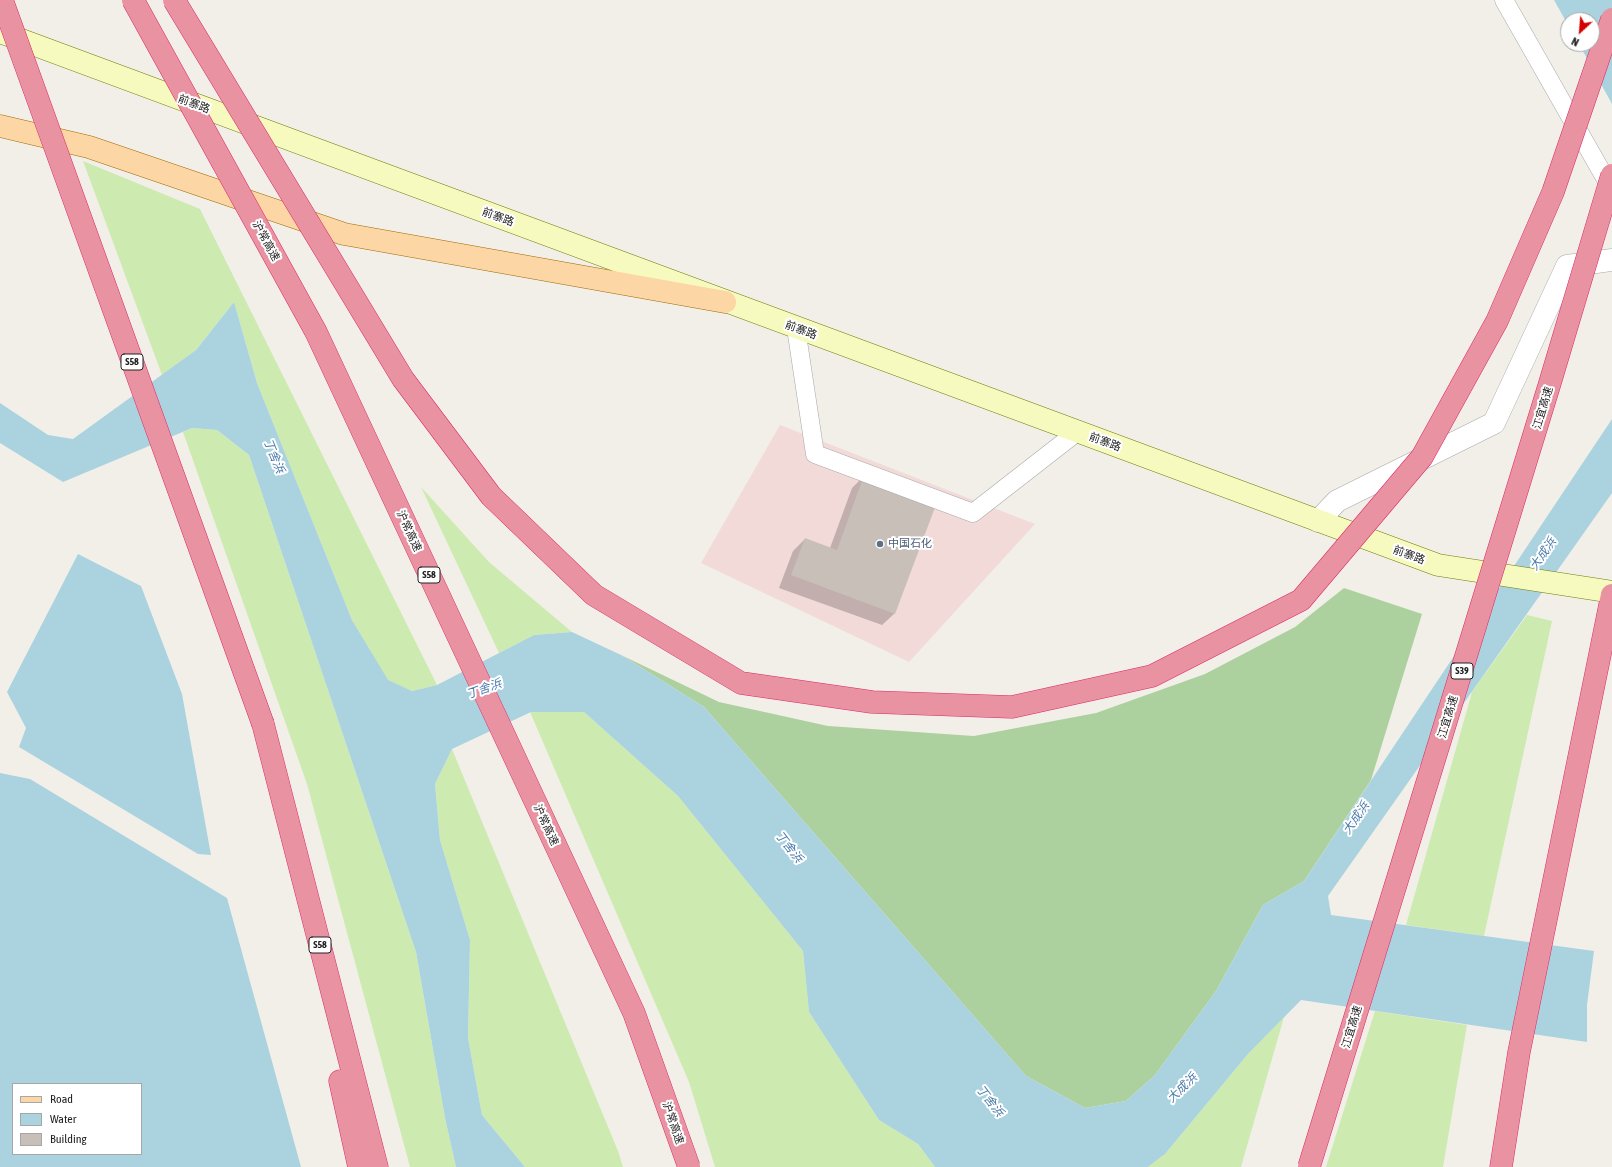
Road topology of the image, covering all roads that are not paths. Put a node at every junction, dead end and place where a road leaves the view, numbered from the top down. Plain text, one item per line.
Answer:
1 (2, 0) edge
2 (133, 0) edge
3 (174, 0) edge
4 (1504, 0) edge
5 (1612, 19) edge
6 (0, 32) edge
7 (0, 126) edge
8 (1612, 175) edge
9 (1612, 190) edge
10 (1612, 260) edge
11 (726, 302) junction
12 (796, 328) junction
13 (1077, 432) junction
14 (1318, 521) junction
15 (1612, 594) edge
16 (263, 724) junction
17 (1519, 1052) junction
18 (359, 1167) edge
19 (377, 1167) edge
20 (689, 1167) edge
21 (1309, 1167) edge
22 (1501, 1167) edge
23 (1507, 1167) edge

1 - 16 highway, S58, bridge
2 - 20 highway, 沪常高速 / S58, bridge
3 - 5 highway, bridge
4 - 9 lane
6 - 11 main road, 前寨路
7 - 11 main road
8 - 21 highway, 江宜高速 / S39, bridge
10 - 14 street
11 - 12 main road, 前寨路
12 - 13 main road, 前寨路
12 - 13 lane
13 - 14 main road, 前寨路
14 - 15 main road, 前寨路
15 - 17 highway
16 - 18 highway
16 - 19 highway, S58
17 - 22 highway
17 - 23 highway

